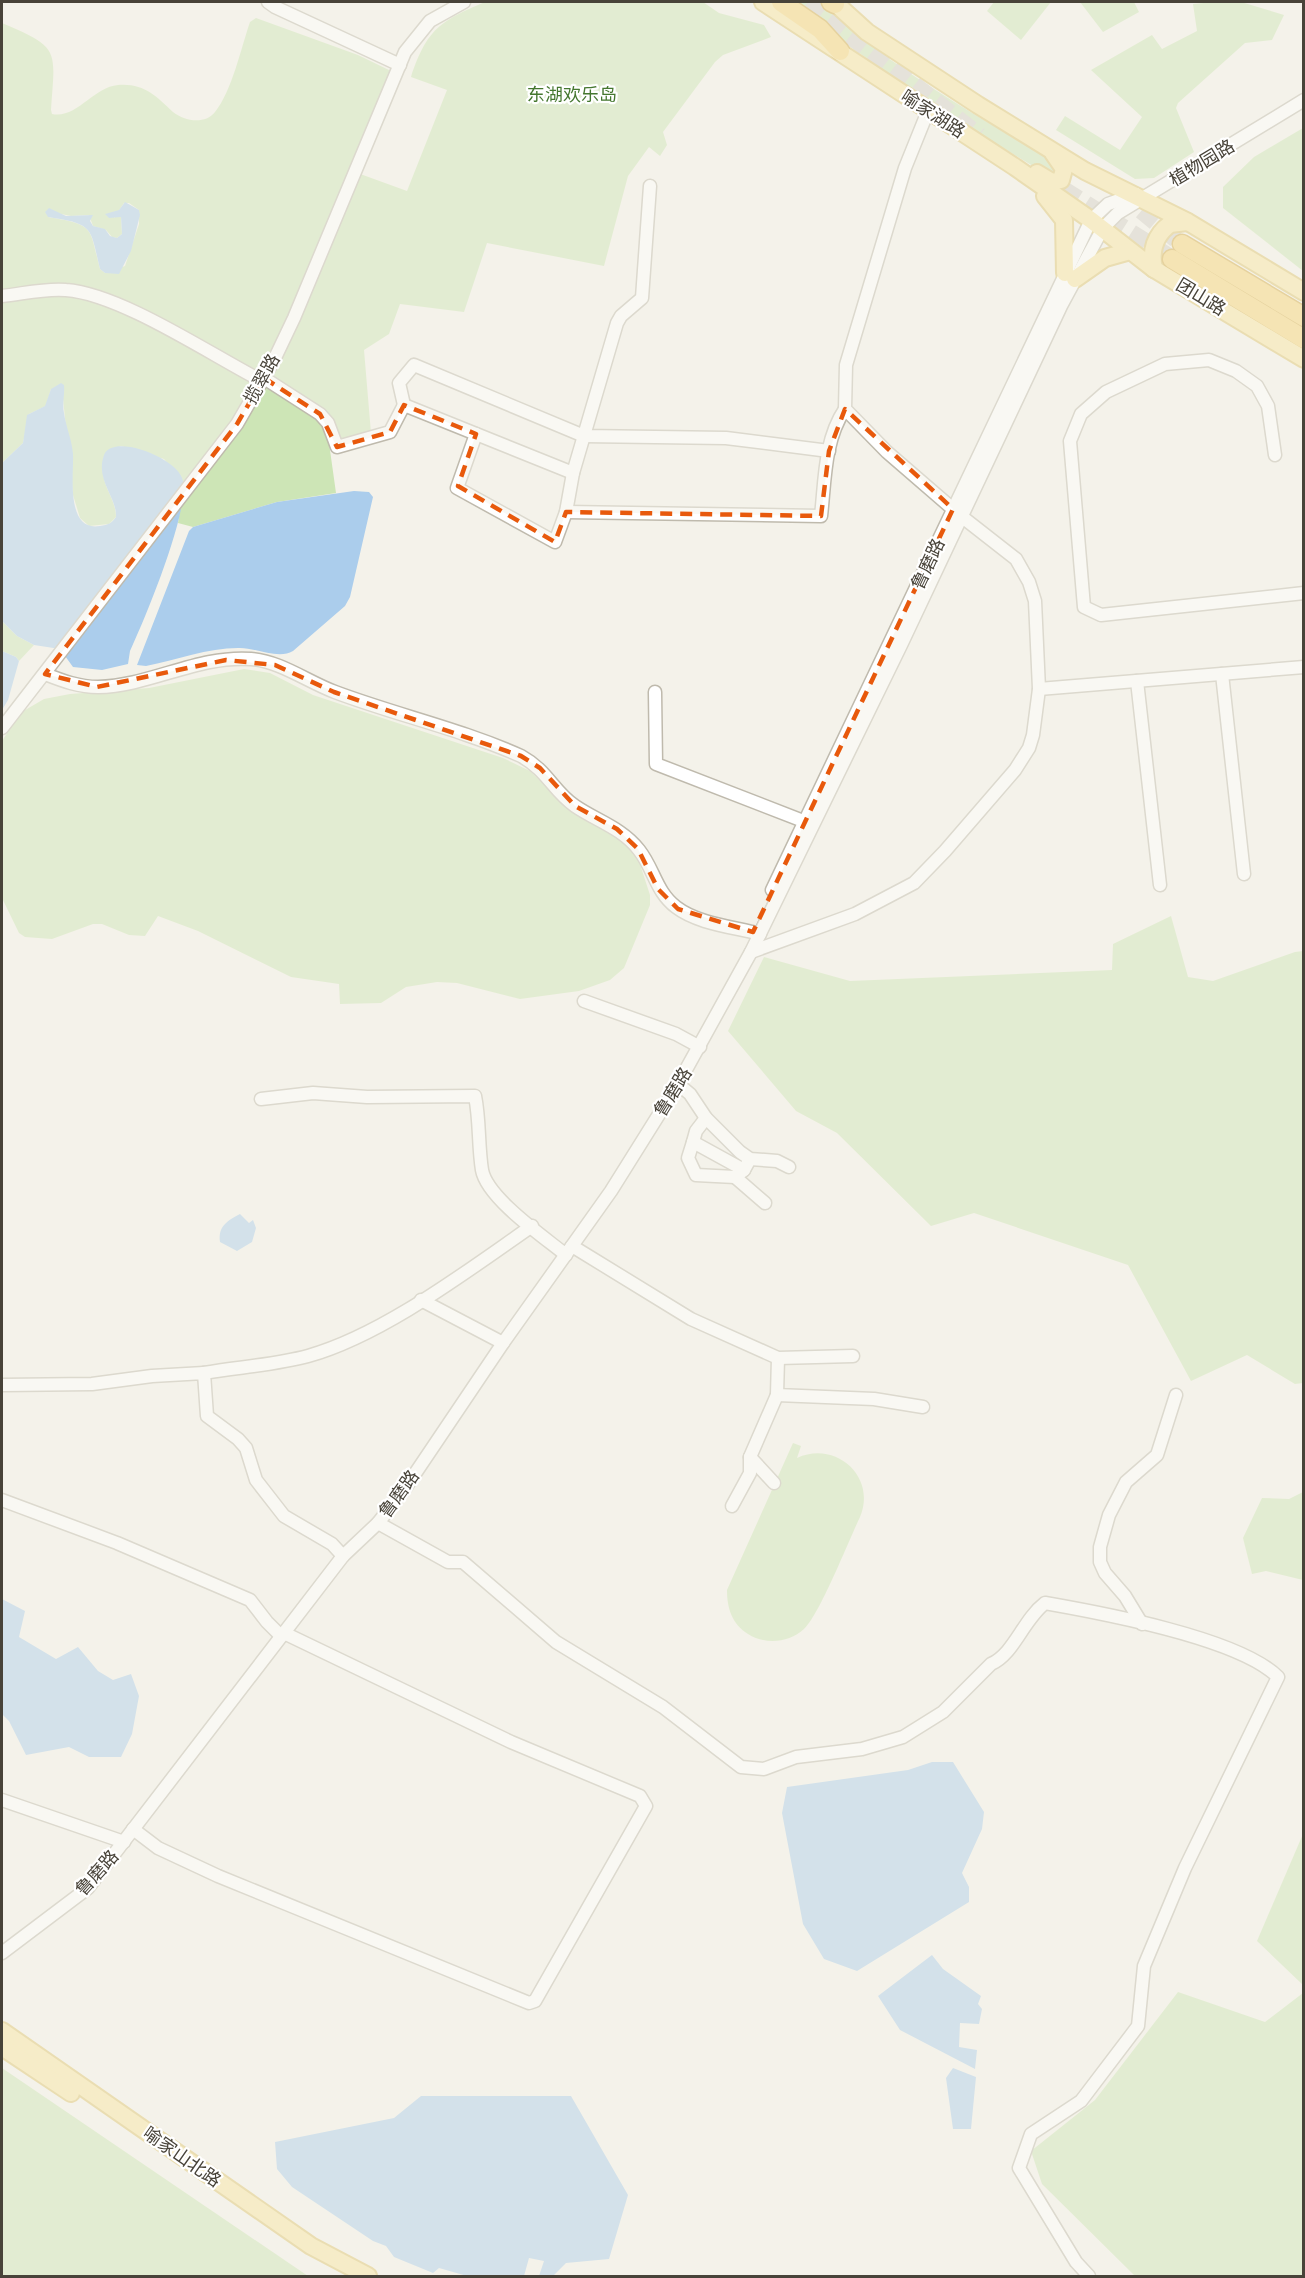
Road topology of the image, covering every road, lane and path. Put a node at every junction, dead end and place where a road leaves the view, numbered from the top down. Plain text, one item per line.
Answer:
1 (268, 2) edge
2 (464, 2) edge
3 (762, 2) edge
4 (781, 2) edge
5 (833, 2) edge
6 (840, 51) junction
7 (400, 65) junction
8 (1304, 100) edge
9 (927, 111) junction
10 (1051, 150) junction
11 (1015, 167) junction
12 (650, 186) dead end
13 (1137, 197) junction
14 (1188, 222) junction
15 (1097, 224) junction
16 (1130, 250) junction
17 (1154, 269) junction
18 (1070, 276) junction
19 (1304, 292) edge
20 (2, 296) edge
21 (1304, 317) edge
22 (1304, 339) edge
23 (1304, 359) edge
24 (263, 380) junction
25 (404, 405) junction
26 (845, 409) junction
27 (476, 434) junction
28 (584, 436) junction
29 (829, 452) junction
30 (1275, 455) dead end
31 (573, 473) junction
32 (566, 512) junction
33 (957, 513) junction
34 (1304, 594) edge
35 (1304, 667) edge
36 (1222, 674) junction
37 (45, 675) junction
38 (1137, 681) junction
39 (1039, 690) junction
40 (655, 692) dead end
41 (2, 728) edge
42 (809, 823) junction
43 (1244, 874) dead end
44 (1160, 885) dead end
45 (756, 933) junction
46 (751, 952) junction
47 (734, 983) junction
48 (584, 1001) dead end
49 (700, 1047) junction
50 (678, 1084) junction
51 (261, 1099) dead end
52 (706, 1118) junction
53 (693, 1142) junction
54 (789, 1167) dead end
55 (743, 1169) junction
56 (765, 1203) dead end
57 (532, 1226) junction
58 (569, 1250) junction
59 (421, 1300) junction
60 (503, 1343) junction
61 (853, 1356) dead end
62 (778, 1358) junction
63 (204, 1373) junction
64 (2, 1385) edge
65 (777, 1395) junction
66 (1176, 1395) dead end
67 (923, 1407) dead end
68 (750, 1457) junction
69 (774, 1483) dead end
70 (2, 1500) edge
71 (732, 1506) dead end
72 (378, 1523) junction
73 (343, 1556) junction
74 (1142, 1624) junction
75 (283, 1635) junction
76 (2, 1800) edge
77 (133, 1829) junction
78 (124, 1842) junction
79 (2, 1953) edge
80 (2, 2031) edge
81 (2, 2047) edge
82 (349, 2277) edge
83 (368, 2277) edge
84 (1089, 2277) edge

1 - 7 street
2 - 7 street, 揽翠路
3 - 6 main road, 喻家湖路
4 - 6 highway
5 - 10 main road, 喻家湖路
6 - 9 main road, 喻家湖路
7 - 24 street, 揽翠路
8 - 13 street, 植物园路
9 - 11 main road, 喻家湖路
9 - 26 street
10 - 11 main road
10 - 13 main road, 喻家湖路
11 - 15 main road, 喻家湖路
11 - 18 main road
12 - 28 street
13 - 14 main road
13 - 15 street, 植物园路
14 - 17 main road
14 - 19 main road
15 - 16 main road, 团山路
15 - 18 street, 鲁磨路
16 - 17 main road, 团山路
16 - 18 main road
17 - 23 main road, 团山路
18 - 33 street, 鲁磨路
20 - 24 street
21 - 22 highway, 团山路
24 - 25 street
24 - 37 street, 揽翠路
25 - 27 street
25 - 28 street
26 - 29 street
26 - 33 street
27 - 31 street
27 - 32 street
28 - 29 street
28 - 31 street
29 - 32 street
30 - 34 street
31 - 32 street
33 - 39 street
33 - 42 street, 鲁磨路
35 - 36 street
36 - 38 street
36 - 43 street
37 - 41 street, 揽翠路
37 - 45 street
38 - 39 street
38 - 44 street
39 - 46 street
40 - 42 street
42 - 45 street, 鲁磨路
45 - 46 street, 鲁磨路
45 - 47 street, 鲁磨路
46 - 47 street, 鲁磨路
47 - 49 street, 鲁磨路
48 - 49 street
49 - 50 street, 鲁磨路
50 - 52 street
50 - 58 street, 鲁磨路
51 - 57 street
52 - 53 street
52 - 55 street
53 - 55 street
53 - 55 street
54 - 55 street
55 - 56 street
57 - 58 street
57 - 59 street
58 - 60 street, 鲁磨路
58 - 62 street
59 - 60 street
59 - 63 street
60 - 72 street, 鲁磨路
61 - 62 street
62 - 65 street
63 - 64 street
63 - 73 street
65 - 67 street
65 - 68 street
66 - 74 street
68 - 69 street
68 - 71 street
70 - 75 street
72 - 73 street, 鲁磨路
72 - 74 street
73 - 75 street, 鲁磨路
74 - 84 street
75 - 77 street, 鲁磨路
75 - 77 street
76 - 78 street
77 - 78 street, 鲁磨路
78 - 79 street, 鲁磨路
80 - 83 main road, 喻家山北路
81 - 82 main road, 喻家山北路

